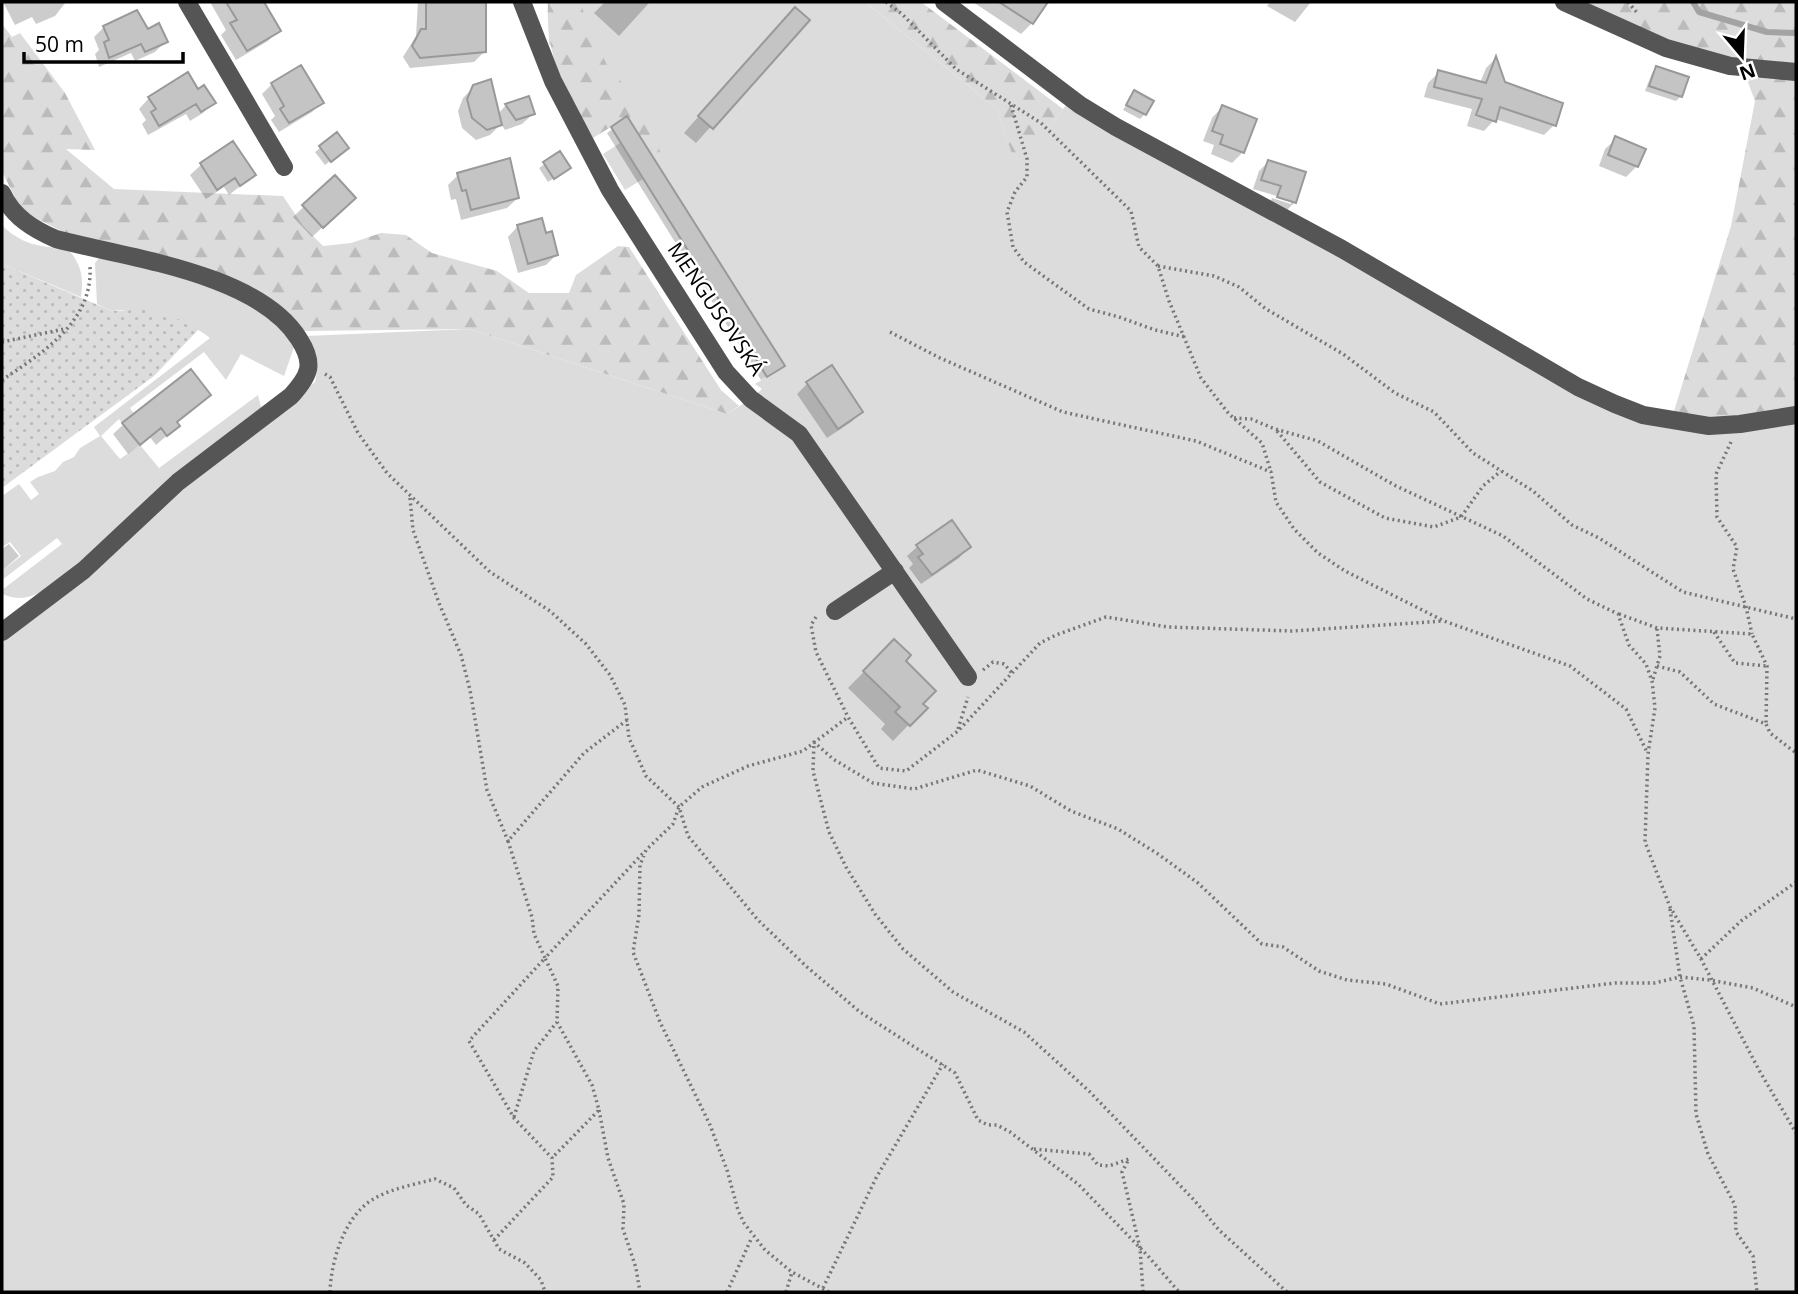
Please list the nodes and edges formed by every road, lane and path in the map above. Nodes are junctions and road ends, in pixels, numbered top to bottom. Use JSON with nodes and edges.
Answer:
{"nodes":[{"id":1,"x":187,"y":2,"type":"edge"},
{"id":2,"x":886,"y":2,"type":"edge"},
{"id":3,"x":944,"y":2,"type":"edge"},
{"id":4,"x":1564,"y":2,"type":"edge"},
{"id":5,"x":524,"y":3,"type":"edge"},
{"id":6,"x":1796,"y":72,"type":"edge"},
{"id":7,"x":1010,"y":103,"type":"junction"},
{"id":8,"x":284,"y":167,"type":"dead end"},
{"id":9,"x":2,"y":193,"type":"edge"},
{"id":10,"x":87,"y":247,"type":"junction"},
{"id":11,"x":1158,"y":265,"type":"junction"},
{"id":12,"x":66,"y":328,"type":"junction"},
{"id":13,"x":890,"y":332,"type":"dead end"},
{"id":14,"x":1185,"y":337,"type":"junction"},
{"id":15,"x":2,"y":342,"type":"edge"},
{"id":16,"x":310,"y":365,"type":"junction"},
{"id":17,"x":2,"y":380,"type":"edge"},
{"id":18,"x":1796,"y":415,"type":"edge"},
{"id":19,"x":1234,"y":418,"type":"junction"},
{"id":20,"x":1740,"y":425,"type":"junction"},
{"id":21,"x":1275,"y":429,"type":"junction"},
{"id":22,"x":1501,"y":471,"type":"junction"},
{"id":23,"x":1271,"y":472,"type":"junction"},
{"id":24,"x":410,"y":496,"type":"junction"},
{"id":25,"x":1461,"y":517,"type":"junction"},
{"id":26,"x":895,"y":570,"type":"junction"},
{"id":27,"x":840,"y":607,"type":"joint"},
{"id":28,"x":1746,"y":607,"type":"junction"},
{"id":29,"x":1618,"y":614,"type":"junction"},
{"id":30,"x":1796,"y":619,"type":"edge"},
{"id":31,"x":1444,"y":621,"type":"junction"},
{"id":32,"x":1657,"y":628,"type":"junction"},
{"id":33,"x":2,"y":632,"type":"edge"},
{"id":34,"x":1714,"y":632,"type":"junction"},
{"id":35,"x":1752,"y":634,"type":"junction"},
{"id":36,"x":1657,"y":666,"type":"junction"},
{"id":37,"x":1767,"y":666,"type":"junction"},
{"id":38,"x":1012,"y":673,"type":"junction"},
{"id":39,"x":974,"y":675,"type":"junction"},
{"id":40,"x":1653,"y":681,"type":"junction"},
{"id":41,"x":848,"y":717,"type":"junction"},
{"id":42,"x":626,"y":720,"type":"junction"},
{"id":43,"x":1766,"y":724,"type":"junction"},
{"id":44,"x":958,"y":732,"type":"junction"},
{"id":45,"x":814,"y":743,"type":"junction"},
{"id":46,"x":1648,"y":754,"type":"junction"},
{"id":47,"x":1796,"y":754,"type":"edge"},
{"id":48,"x":679,"y":807,"type":"junction"},
{"id":49,"x":508,"y":841,"type":"junction"},
{"id":50,"x":646,"y":850,"type":"junction"},
{"id":51,"x":1796,"y":882,"type":"edge"},
{"id":52,"x":1670,"y":907,"type":"junction"},
{"id":53,"x":545,"y":958,"type":"junction"},
{"id":54,"x":1701,"y":959,"type":"junction"},
{"id":55,"x":1680,"y":977,"type":"junction"},
{"id":56,"x":1710,"y":980,"type":"junction"},
{"id":57,"x":1796,"y":1007,"type":"edge"},
{"id":58,"x":557,"y":1022,"type":"junction"},
{"id":59,"x":943,"y":1065,"type":"junction"},
{"id":60,"x":598,"y":1110,"type":"junction"},
{"id":61,"x":514,"y":1118,"type":"junction"},
{"id":62,"x":1796,"y":1133,"type":"edge"},
{"id":63,"x":1033,"y":1149,"type":"junction"},
{"id":64,"x":552,"y":1158,"type":"junction"},
{"id":65,"x":753,"y":1236,"type":"junction"},
{"id":66,"x":494,"y":1240,"type":"junction"},
{"id":67,"x":1140,"y":1248,"type":"junction"},
{"id":68,"x":792,"y":1272,"type":"junction"},
{"id":69,"x":823,"y":1289,"type":"junction"},
{"id":70,"x":331,"y":1292,"type":"edge"},
{"id":71,"x":545,"y":1292,"type":"edge"},
{"id":72,"x":640,"y":1292,"type":"edge"},
{"id":73,"x":727,"y":1292,"type":"edge"},
{"id":74,"x":786,"y":1292,"type":"edge"},
{"id":75,"x":829,"y":1292,"type":"edge"},
{"id":76,"x":1143,"y":1292,"type":"edge"},
{"id":77,"x":1179,"y":1292,"type":"edge"},
{"id":78,"x":1287,"y":1292,"type":"edge"},
{"id":79,"x":1757,"y":1292,"type":"edge"}],
"edges":[{"from":1,"to":8,"type":"street"},
{"from":2,"to":7,"type":"path"},
{"from":3,"to":20,"type":"street"},
{"from":4,"to":6,"type":"street"},
{"from":5,"to":26,"type":"street","name":"MENGUSOVSKÁ"},
{"from":7,"to":11,"type":"path"},
{"from":7,"to":14,"type":"path"},
{"from":9,"to":10,"type":"street"},
{"from":10,"to":12,"type":"path"},
{"from":10,"to":16,"type":"street"},
{"from":11,"to":14,"type":"path"},
{"from":11,"to":22,"type":"path"},
{"from":12,"to":15,"type":"path"},
{"from":12,"to":17,"type":"path"},
{"from":13,"to":23,"type":"path"},
{"from":14,"to":19,"type":"path"},
{"from":16,"to":24,"type":"path"},
{"from":16,"to":33,"type":"street"},
{"from":18,"to":20,"type":"street"},
{"from":19,"to":21,"type":"path"},
{"from":19,"to":23,"type":"path"},
{"from":20,"to":28,"type":"path"},
{"from":21,"to":25,"type":"path"},
{"from":21,"to":25,"type":"path"},
{"from":22,"to":25,"type":"path"},
{"from":22,"to":28,"type":"path"},
{"from":23,"to":31,"type":"path"},
{"from":24,"to":42,"type":"path"},
{"from":24,"to":49,"type":"path"},
{"from":25,"to":29,"type":"path"},
{"from":26,"to":27,"type":"street"},
{"from":26,"to":39,"type":"street","name":"MENGUSOVSKÁ"},
{"from":27,"to":41,"type":"path"},
{"from":28,"to":30,"type":"path"},
{"from":28,"to":35,"type":"path"},
{"from":29,"to":32,"type":"path"},
{"from":29,"to":40,"type":"path"},
{"from":31,"to":38,"type":"path"},
{"from":31,"to":46,"type":"path"},
{"from":32,"to":34,"type":"path"},
{"from":32,"to":36,"type":"path"},
{"from":34,"to":35,"type":"path"},
{"from":34,"to":37,"type":"path"},
{"from":35,"to":37,"type":"path"},
{"from":36,"to":40,"type":"path"},
{"from":36,"to":43,"type":"path"},
{"from":37,"to":43,"type":"path"},
{"from":38,"to":39,"type":"path"},
{"from":38,"to":44,"type":"path"},
{"from":39,"to":44,"type":"path"},
{"from":40,"to":46,"type":"path"},
{"from":41,"to":44,"type":"path"},
{"from":41,"to":45,"type":"path"},
{"from":42,"to":48,"type":"path"},
{"from":42,"to":49,"type":"path"},
{"from":43,"to":47,"type":"path"},
{"from":45,"to":48,"type":"path"},
{"from":45,"to":55,"type":"path"},
{"from":45,"to":78,"type":"path"},
{"from":46,"to":52,"type":"path"},
{"from":48,"to":50,"type":"path"},
{"from":48,"to":59,"type":"path"},
{"from":49,"to":53,"type":"path"},
{"from":50,"to":53,"type":"path"},
{"from":50,"to":65,"type":"path"},
{"from":51,"to":54,"type":"path"},
{"from":52,"to":54,"type":"path"},
{"from":52,"to":55,"type":"path"},
{"from":53,"to":58,"type":"path"},
{"from":53,"to":61,"type":"path"},
{"from":54,"to":56,"type":"path"},
{"from":55,"to":56,"type":"path"},
{"from":55,"to":79,"type":"path"},
{"from":56,"to":57,"type":"path"},
{"from":56,"to":62,"type":"path"},
{"from":58,"to":60,"type":"path"},
{"from":58,"to":61,"type":"path"},
{"from":59,"to":63,"type":"path"},
{"from":59,"to":69,"type":"path"},
{"from":60,"to":64,"type":"path"},
{"from":60,"to":72,"type":"path"},
{"from":61,"to":64,"type":"path"},
{"from":63,"to":67,"type":"path"},
{"from":63,"to":67,"type":"path"},
{"from":64,"to":66,"type":"path"},
{"from":65,"to":68,"type":"path"},
{"from":65,"to":73,"type":"path"},
{"from":66,"to":70,"type":"path"},
{"from":66,"to":71,"type":"path"},
{"from":67,"to":76,"type":"path"},
{"from":67,"to":77,"type":"path"},
{"from":68,"to":69,"type":"path"},
{"from":68,"to":74,"type":"path"},
{"from":69,"to":75,"type":"path"}]}
